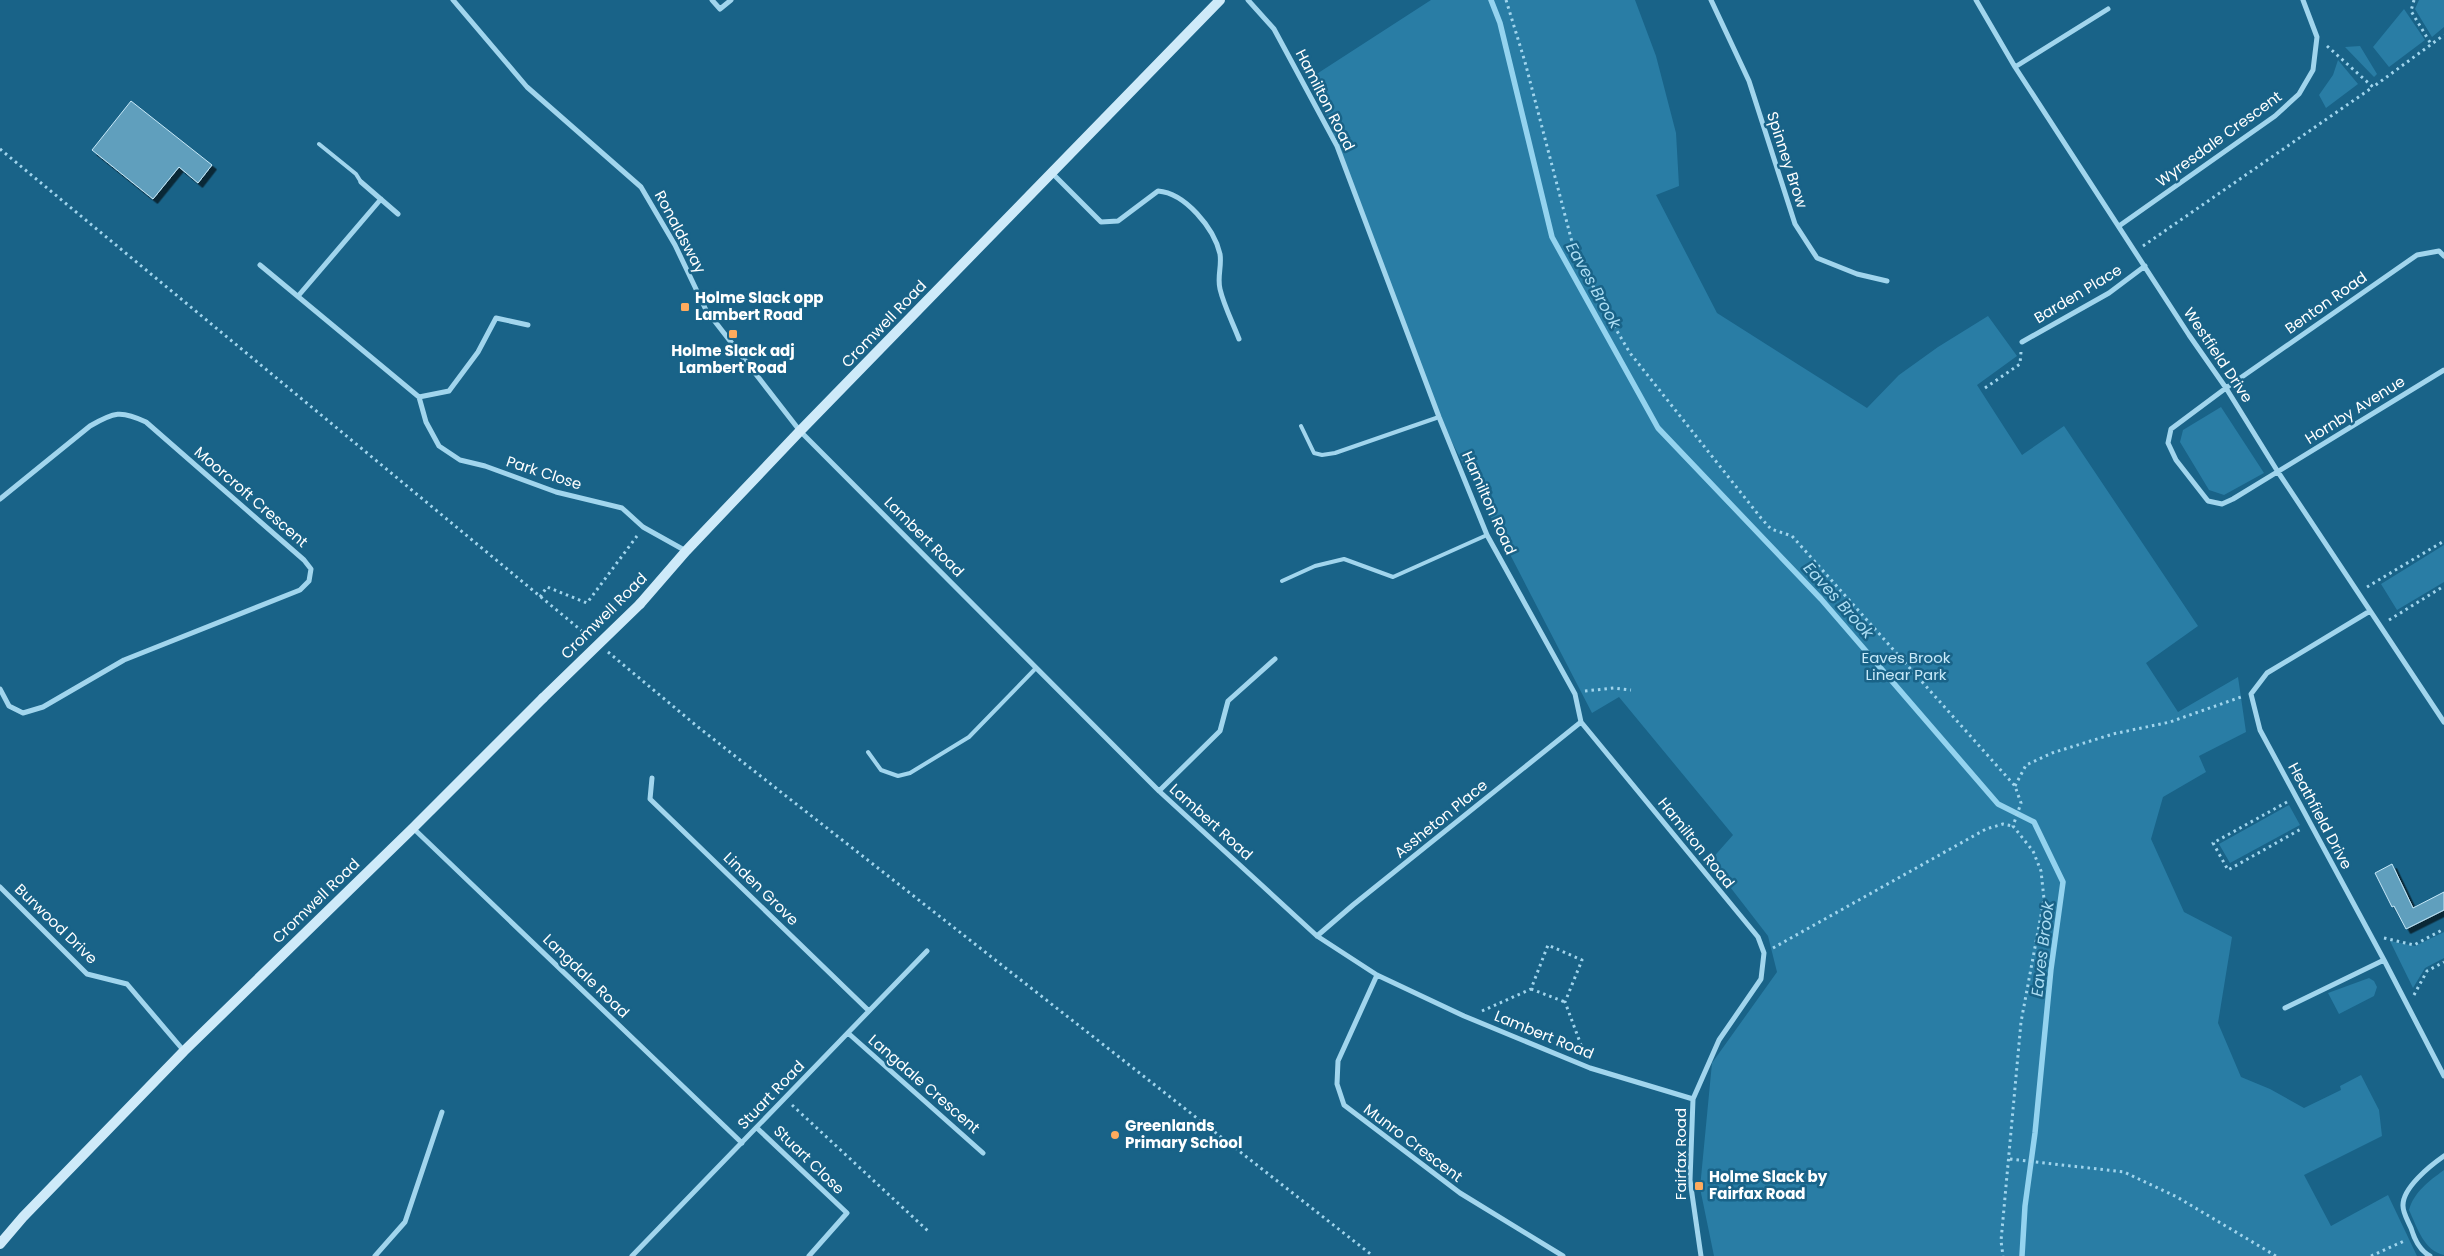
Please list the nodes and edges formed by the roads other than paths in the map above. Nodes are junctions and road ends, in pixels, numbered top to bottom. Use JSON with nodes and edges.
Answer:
{"nodes":[{"id":1,"x":453,"y":0,"type":"edge"},
{"id":2,"x":712,"y":0,"type":"edge"},
{"id":3,"x":731,"y":0,"type":"edge"},
{"id":4,"x":1220,"y":0,"type":"edge"},
{"id":5,"x":1248,"y":0,"type":"edge"},
{"id":6,"x":1711,"y":0,"type":"edge"},
{"id":7,"x":1976,"y":0,"type":"edge"},
{"id":8,"x":2303,"y":0,"type":"edge"},
{"id":9,"x":2108,"y":9,"type":"dead end"},
{"id":10,"x":2015,"y":67,"type":"junction"},
{"id":11,"x":320,"y":144,"type":"dead end"},
{"id":12,"x":1052,"y":173,"type":"junction"},
{"id":13,"x":361,"y":182,"type":"joint"},
{"id":14,"x":381,"y":199,"type":"junction"},
{"id":15,"x":398,"y":214,"type":"dead end"},
{"id":16,"x":2119,"y":226,"type":"junction"},
{"id":17,"x":2444,"y":256,"type":"edge"},
{"id":18,"x":260,"y":265,"type":"dead end"},
{"id":19,"x":2145,"y":266,"type":"junction"},
{"id":20,"x":1887,"y":281,"type":"dead end"},
{"id":21,"x":299,"y":295,"type":"junction"},
{"id":22,"x":528,"y":325,"type":"dead end"},
{"id":23,"x":1239,"y":339,"type":"dead end"},
{"id":24,"x":2022,"y":342,"type":"road end"},
{"id":25,"x":2444,"y":370,"type":"edge"},
{"id":26,"x":2226,"y":388,"type":"junction"},
{"id":27,"x":419,"y":397,"type":"junction"},
{"id":28,"x":1438,"y":417,"type":"junction"},
{"id":29,"x":1301,"y":426,"type":"dead end"},
{"id":30,"x":800,"y":431,"type":"junction"},
{"id":31,"x":2278,"y":472,"type":"junction"},
{"id":32,"x":0,"y":499,"type":"edge"},
{"id":33,"x":1487,"y":535,"type":"junction"},
{"id":34,"x":686,"y":551,"type":"junction"},
{"id":35,"x":1282,"y":581,"type":"dead end"},
{"id":36,"x":2370,"y":611,"type":"junction"},
{"id":37,"x":1275,"y":659,"type":"dead end"},
{"id":38,"x":1036,"y":668,"type":"junction"},
{"id":39,"x":0,"y":689,"type":"edge"},
{"id":40,"x":1581,"y":722,"type":"junction"},
{"id":41,"x":2444,"y":722,"type":"edge"},
{"id":42,"x":868,"y":752,"type":"dead end"},
{"id":43,"x":652,"y":778,"type":"dead end"},
{"id":44,"x":1159,"y":791,"type":"junction"},
{"id":45,"x":413,"y":828,"type":"junction"},
{"id":46,"x":0,"y":887,"type":"edge"},
{"id":47,"x":1317,"y":936,"type":"junction"},
{"id":48,"x":927,"y":951,"type":"dead end"},
{"id":49,"x":2384,"y":960,"type":"junction"},
{"id":50,"x":1378,"y":975,"type":"junction"},
{"id":51,"x":1761,"y":979,"type":"joint"},
{"id":52,"x":2285,"y":1008,"type":"dead end"},
{"id":53,"x":869,"y":1011,"type":"junction"},
{"id":54,"x":848,"y":1033,"type":"junction"},
{"id":55,"x":184,"y":1051,"type":"junction"},
{"id":56,"x":2444,"y":1076,"type":"edge"},
{"id":57,"x":1693,"y":1100,"type":"junction"},
{"id":58,"x":442,"y":1112,"type":"dead end"},
{"id":59,"x":757,"y":1128,"type":"junction"},
{"id":60,"x":742,"y":1143,"type":"junction"},
{"id":61,"x":983,"y":1153,"type":"dead end"},
{"id":62,"x":2444,"y":1156,"type":"edge"},
{"id":63,"x":0,"y":1244,"type":"edge"},
{"id":64,"x":376,"y":1256,"type":"edge"},
{"id":65,"x":632,"y":1256,"type":"edge"},
{"id":66,"x":809,"y":1256,"type":"edge"},
{"id":67,"x":1563,"y":1256,"type":"edge"},
{"id":68,"x":1701,"y":1256,"type":"edge"},
{"id":69,"x":2430,"y":1256,"type":"edge"}],
"edges":[{"from":1,"to":30,"type":"street","name":"Ronaldsway"},
{"from":2,"to":3,"type":"street"},
{"from":4,"to":12,"type":"street","name":"Cromwell Road"},
{"from":5,"to":28,"type":"street","name":"Hamilton Road"},
{"from":6,"to":20,"type":"street","name":"Spinney Brow"},
{"from":7,"to":10,"type":"street","name":"Westfield Drive"},
{"from":8,"to":16,"type":"street","name":"Wyresdale Crescent"},
{"from":9,"to":10,"type":"street"},
{"from":10,"to":16,"type":"street","name":"Westfield Drive"},
{"from":11,"to":13,"type":"lane"},
{"from":12,"to":23,"type":"street"},
{"from":12,"to":30,"type":"street","name":"Cromwell Road"},
{"from":13,"to":14,"type":"street"},
{"from":14,"to":15,"type":"street"},
{"from":14,"to":21,"type":"street"},
{"from":16,"to":19,"type":"street","name":"Westfield Drive"},
{"from":17,"to":26,"type":"street","name":"Benton Road"},
{"from":18,"to":21,"type":"street"},
{"from":19,"to":24,"type":"street","name":"Barden Place"},
{"from":19,"to":26,"type":"street","name":"Westfield Drive"},
{"from":21,"to":27,"type":"street"},
{"from":22,"to":27,"type":"street"},
{"from":25,"to":31,"type":"street","name":"Hornby Avenue"},
{"from":26,"to":31,"type":"street","name":"Westfield Drive"},
{"from":26,"to":31,"type":"street","name":"Hornby Avenue"},
{"from":27,"to":34,"type":"street","name":"Park Close"},
{"from":28,"to":29,"type":"lane"},
{"from":28,"to":33,"type":"street","name":"Hamilton Road"},
{"from":30,"to":34,"type":"street","name":"Cromwell Road"},
{"from":30,"to":38,"type":"street","name":"Lambert Road"},
{"from":31,"to":36,"type":"street","name":"Westfield Drive"},
{"from":32,"to":39,"type":"street","name":"Moorcroft Crescent"},
{"from":33,"to":35,"type":"lane"},
{"from":33,"to":40,"type":"street","name":"Hamilton Road"},
{"from":34,"to":45,"type":"street","name":"Cromwell Road","bridge":true},
{"from":36,"to":41,"type":"street","name":"Westfield Drive"},
{"from":36,"to":49,"type":"street","name":"Heathfield Drive"},
{"from":37,"to":44,"type":"street"},
{"from":38,"to":42,"type":"lane"},
{"from":38,"to":44,"type":"street","name":"Lambert Road"},
{"from":40,"to":47,"type":"street","name":"Assheton Place"},
{"from":40,"to":51,"type":"street","name":"Hamilton Road"},
{"from":43,"to":53,"type":"street","name":"Linden Grove"},
{"from":44,"to":47,"type":"street","name":"Lambert Road"},
{"from":45,"to":55,"type":"street","name":"Cromwell Road"},
{"from":45,"to":60,"type":"street","name":"Langdale Road"},
{"from":46,"to":55,"type":"street","name":"Burwood Drive"},
{"from":47,"to":50,"type":"street","name":"Lambert Road"},
{"from":48,"to":53,"type":"street","name":"Stuart Road"},
{"from":49,"to":52,"type":"street"},
{"from":49,"to":56,"type":"street","name":"Heathfield Drive"},
{"from":50,"to":57,"type":"street","name":"Lambert Road"},
{"from":50,"to":67,"type":"street","name":"Munro Crescent"},
{"from":51,"to":57,"type":"street","name":"Fairfax Road"},
{"from":53,"to":54,"type":"street","name":"Stuart Road"},
{"from":54,"to":59,"type":"street","name":"Stuart Road"},
{"from":54,"to":61,"type":"street","name":"Langdale Crescent"},
{"from":55,"to":63,"type":"street","name":"Cromwell Road"},
{"from":57,"to":68,"type":"street","name":"Fairfax Road"},
{"from":58,"to":64,"type":"street"},
{"from":59,"to":60,"type":"street","name":"Stuart Road"},
{"from":59,"to":66,"type":"street","name":"Stuart Close"},
{"from":60,"to":65,"type":"street","name":"Stuart Road"},
{"from":62,"to":69,"type":"street"}]}
